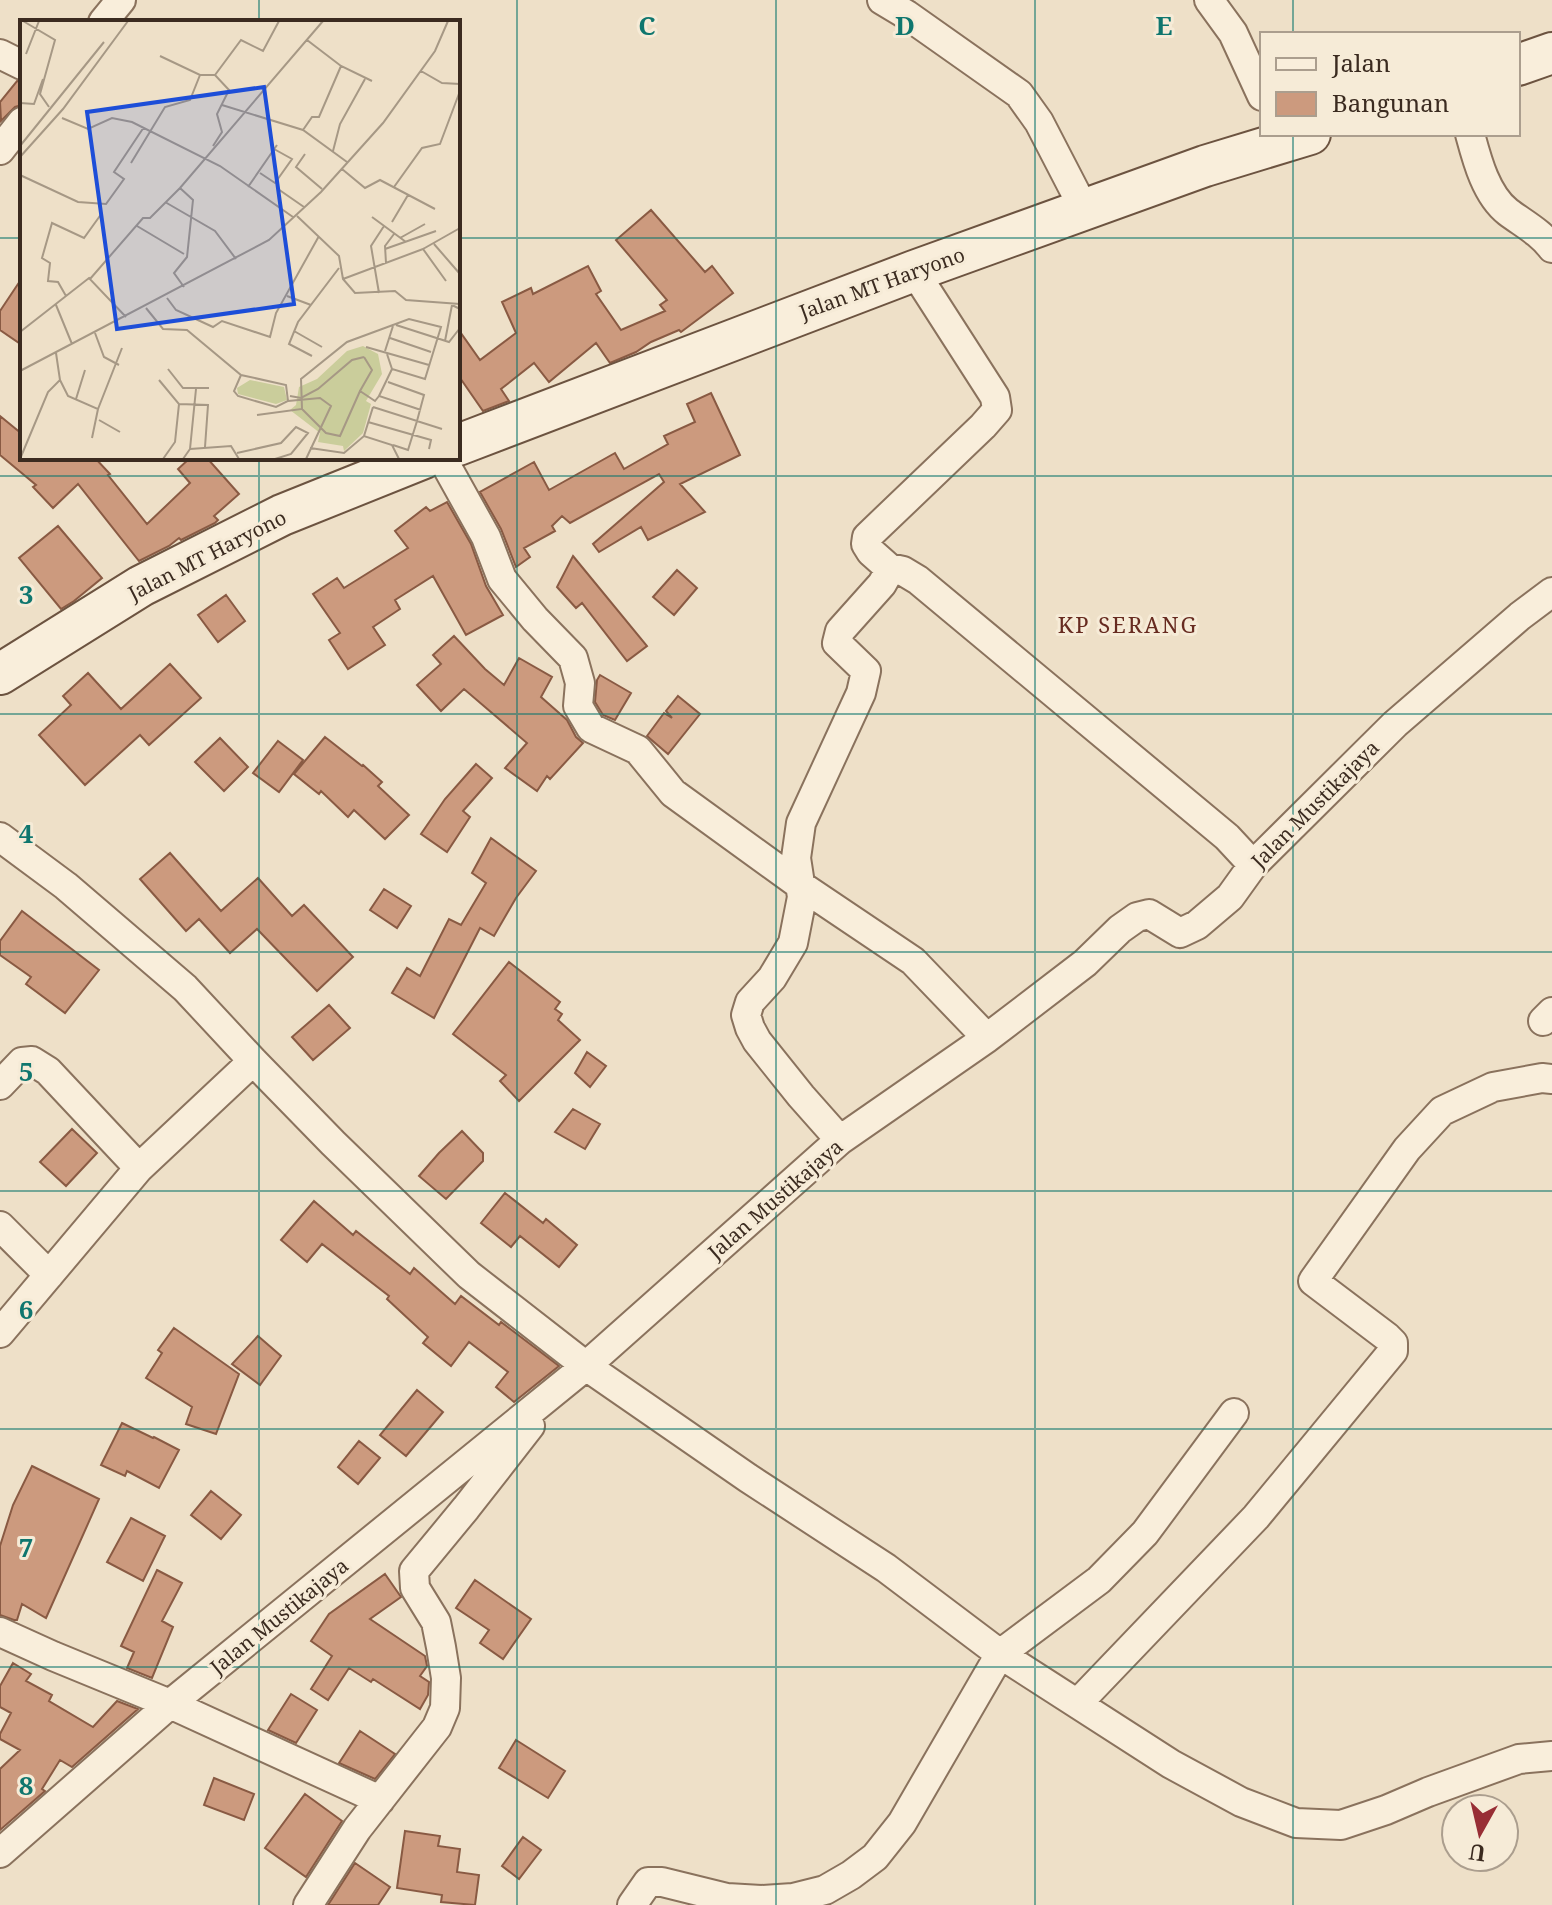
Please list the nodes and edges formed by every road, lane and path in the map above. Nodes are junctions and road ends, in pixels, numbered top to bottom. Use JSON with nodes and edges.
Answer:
{"nodes":[{"id":1,"x":121,"y":0,"type":"edge"},
{"id":2,"x":882,"y":0,"type":"edge"},
{"id":3,"x":1209,"y":0,"type":"edge"},
{"id":4,"x":105,"y":20,"type":"edge"},
{"id":5,"x":1552,"y":53,"type":"edge"},
{"id":6,"x":0,"y":54,"type":"edge"},
{"id":7,"x":20,"y":64,"type":"edge"},
{"id":8,"x":1520,"y":64,"type":"edge"},
{"id":9,"x":1260,"y":92,"type":"edge"},
{"id":10,"x":20,"y":125,"type":"edge"},
{"id":11,"x":1471,"y":136,"type":"edge"},
{"id":12,"x":1285,"y":138,"type":"edge"},
{"id":13,"x":0,"y":150,"type":"edge"},
{"id":14,"x":1084,"y":209,"type":"junction"},
{"id":15,"x":1552,"y":248,"type":"edge"},
{"id":16,"x":914,"y":271,"type":"junction"},
{"id":17,"x":460,"y":444,"type":"edge"},
{"id":18,"x":443,"y":460,"type":"edge"},
{"id":19,"x":400,"y":462,"type":"edge"},
{"id":20,"x":889,"y":568,"type":"junction"},
{"id":21,"x":1552,"y":592,"type":"edge"},
{"id":22,"x":0,"y":674,"type":"edge"},
{"id":23,"x":0,"y":837,"type":"edge"},
{"id":24,"x":1253,"y":865,"type":"junction"},
{"id":25,"x":800,"y":885,"type":"junction"},
{"id":26,"x":987,"y":1038,"type":"junction"},
{"id":27,"x":253,"y":1061,"type":"junction"},
{"id":28,"x":1552,"y":1079,"type":"edge"},
{"id":29,"x":0,"y":1085,"type":"edge"},
{"id":30,"x":840,"y":1140,"type":"junction"},
{"id":31,"x":139,"y":1168,"type":"junction"},
{"id":32,"x":0,"y":1226,"type":"edge"},
{"id":33,"x":49,"y":1275,"type":"junction"},
{"id":34,"x":0,"y":1333,"type":"edge"},
{"id":35,"x":586,"y":1366,"type":"junction"},
{"id":36,"x":551,"y":1396,"type":"junction"},
{"id":37,"x":1234,"y":1413,"type":"dead end"},
{"id":38,"x":0,"y":1632,"type":"edge"},
{"id":39,"x":1000,"y":1654,"type":"junction"},
{"id":40,"x":1078,"y":1703,"type":"junction"},
{"id":41,"x":170,"y":1704,"type":"junction"},
{"id":42,"x":1552,"y":1756,"type":"edge"},
{"id":43,"x":380,"y":1800,"type":"junction"},
{"id":44,"x":0,"y":1853,"type":"edge"},
{"id":45,"x":308,"y":1905,"type":"edge"},
{"id":46,"x":632,"y":1905,"type":"edge"}],
"edges":[{"from":1,"to":4,"type":"street"},
{"from":2,"to":14,"type":"street"},
{"from":3,"to":9,"type":"street"},
{"from":5,"to":8,"type":"main road"},
{"from":6,"to":7,"type":"street"},
{"from":10,"to":13,"type":"street"},
{"from":11,"to":15,"type":"street"},
{"from":12,"to":14,"type":"main road","name":"Jalan MT Haryono"},
{"from":14,"to":16,"type":"main road","name":"Jalan MT Haryono"},
{"from":16,"to":17,"type":"main road","name":"Jalan MT Haryono"},
{"from":16,"to":20,"type":"street"},
{"from":18,"to":25,"type":"street"},
{"from":19,"to":22,"type":"main road","name":"Jalan MT Haryono"},
{"from":20,"to":24,"type":"street"},
{"from":20,"to":25,"type":"street"},
{"from":21,"to":24,"type":"street","name":"Jalan Mustikajaya"},
{"from":23,"to":27,"type":"street"},
{"from":24,"to":26,"type":"street","name":"Jalan Mustikajaya"},
{"from":25,"to":26,"type":"street"},
{"from":25,"to":30,"type":"street"},
{"from":26,"to":30,"type":"street","name":"Jalan Mustikajaya"},
{"from":27,"to":31,"type":"street"},
{"from":27,"to":35,"type":"street"},
{"from":28,"to":40,"type":"street"},
{"from":29,"to":31,"type":"street"},
{"from":30,"to":35,"type":"street","name":"Jalan Mustikajaya"},
{"from":31,"to":33,"type":"street"},
{"from":32,"to":33,"type":"street"},
{"from":33,"to":34,"type":"street"},
{"from":35,"to":36,"type":"street","name":"Jalan Mustikajaya"},
{"from":35,"to":39,"type":"street"},
{"from":36,"to":41,"type":"street","name":"Jalan Mustikajaya"},
{"from":36,"to":43,"type":"street"},
{"from":37,"to":39,"type":"street"},
{"from":38,"to":41,"type":"street"},
{"from":39,"to":40,"type":"street"},
{"from":39,"to":46,"type":"street"},
{"from":40,"to":42,"type":"street"},
{"from":41,"to":43,"type":"street"},
{"from":41,"to":44,"type":"street","name":"Jalan Mustikajaya"},
{"from":43,"to":45,"type":"street"}]}
